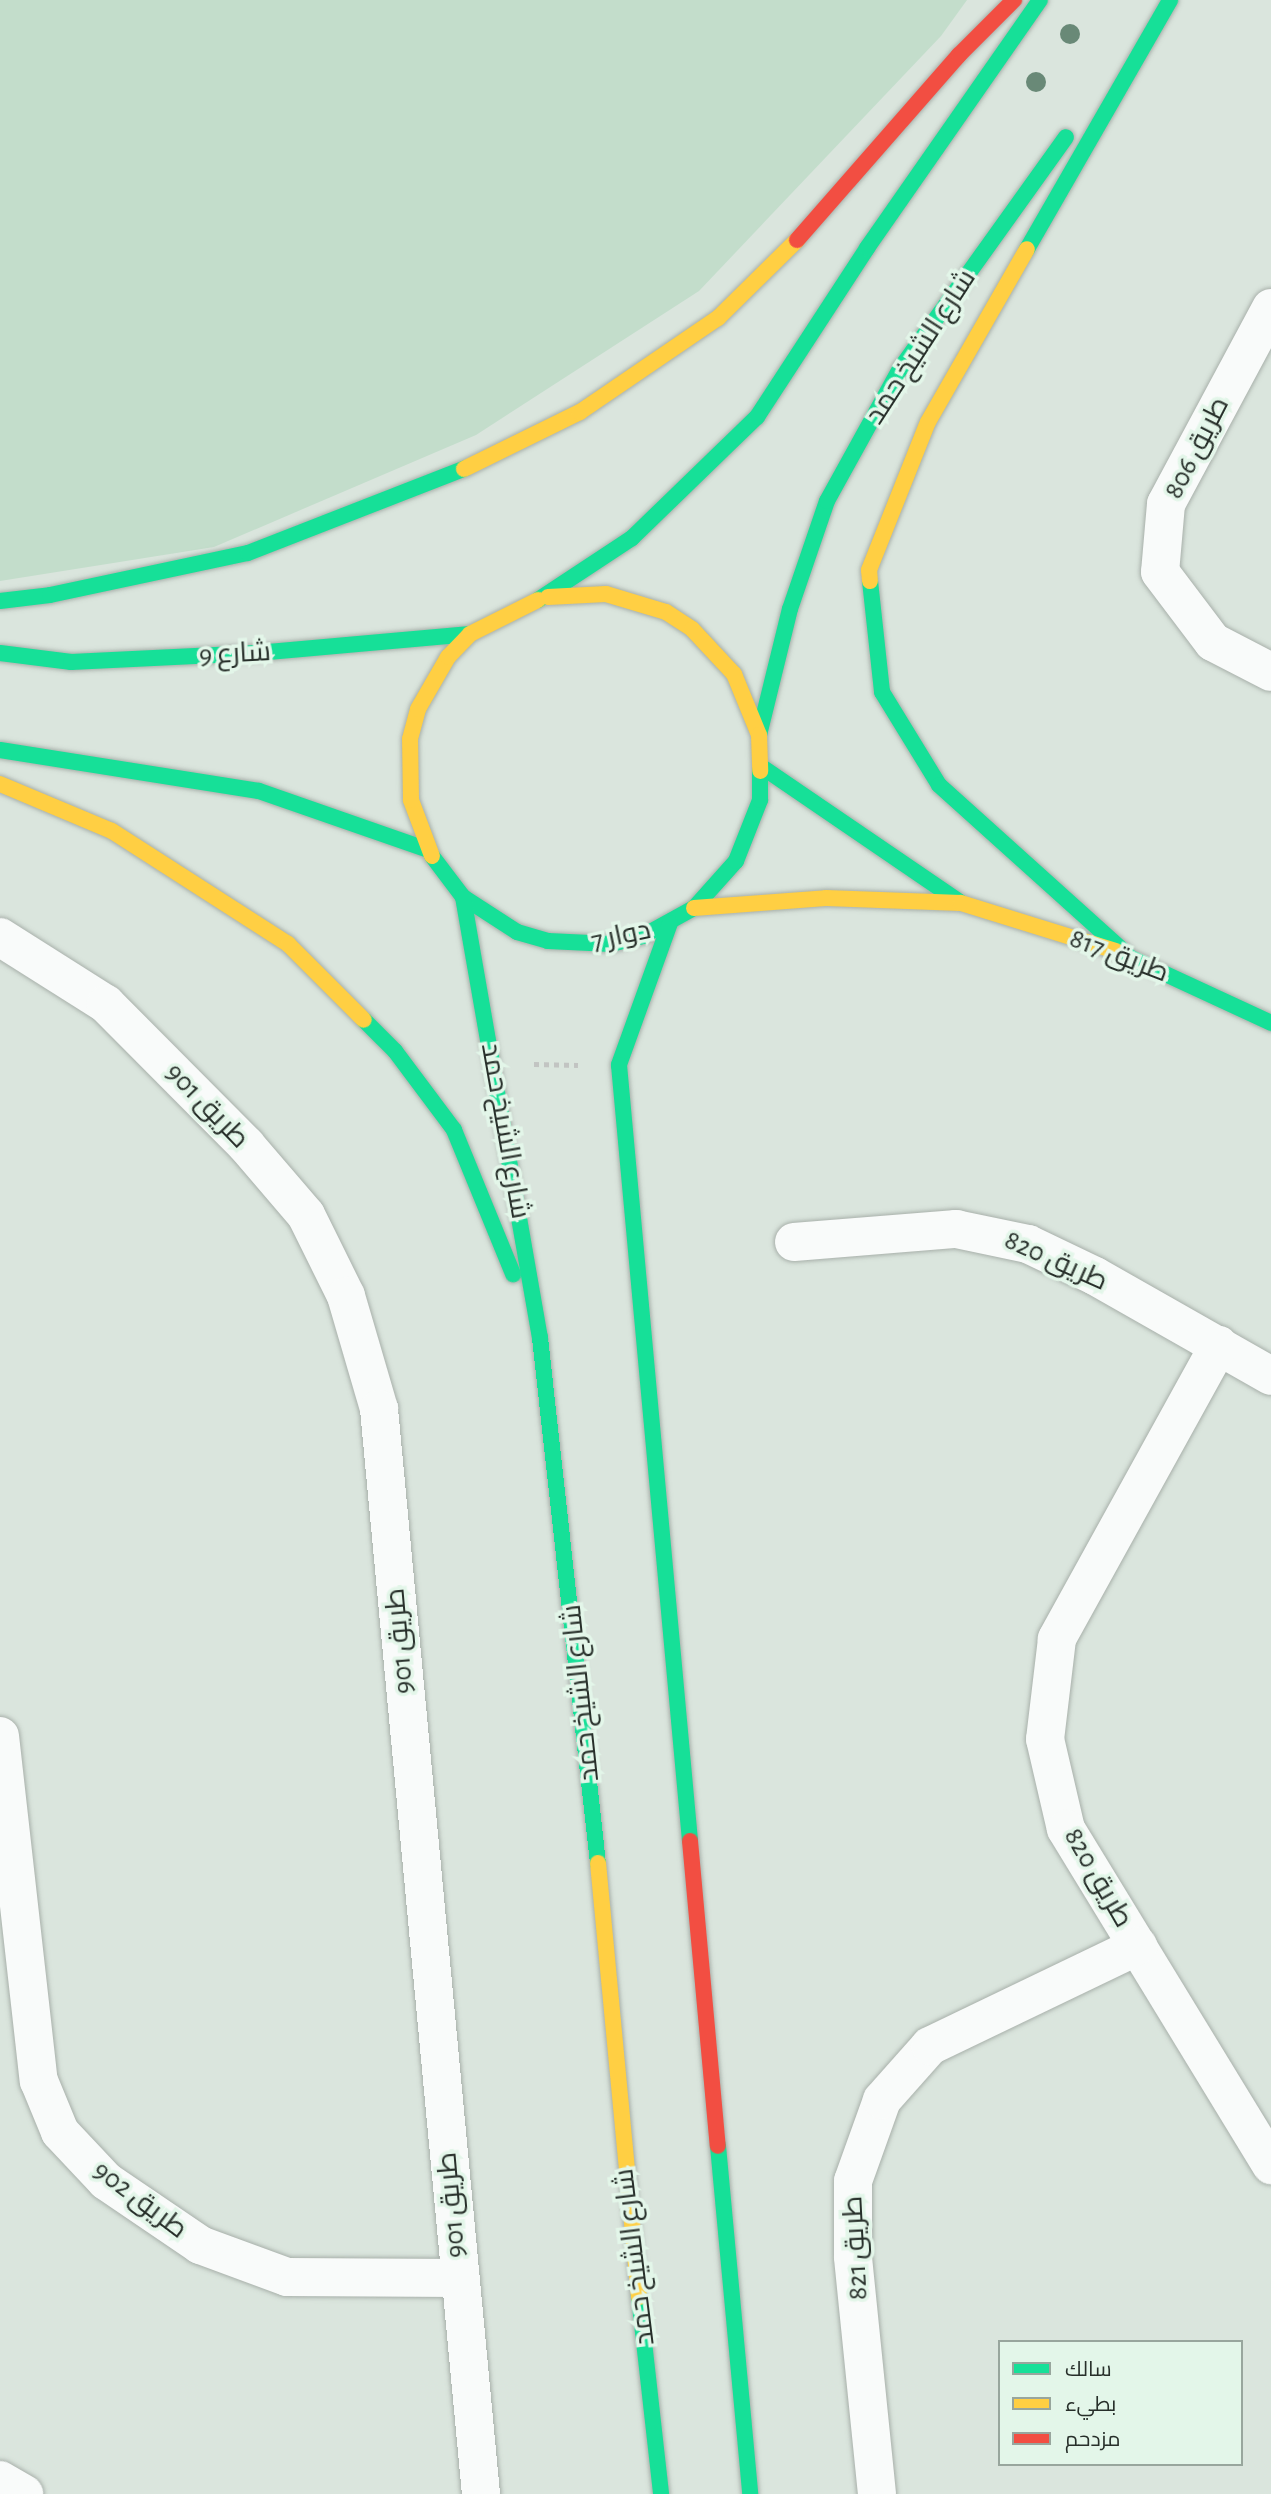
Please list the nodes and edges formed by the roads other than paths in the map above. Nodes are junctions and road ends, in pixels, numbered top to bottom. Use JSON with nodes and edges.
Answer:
{"nodes":[{"id":1,"x":1014,"y":0,"type":"edge"},
{"id":2,"x":1040,"y":0,"type":"edge"},
{"id":3,"x":1164,"y":0,"type":"edge"},
{"id":4,"x":1170,"y":0,"type":"edge"},
{"id":5,"x":1092,"y":100,"type":"dead end"},
{"id":6,"x":1076,"y":123,"type":"dead end"},
{"id":7,"x":1271,"y":308,"type":"edge"},
{"id":8,"x":548,"y":597,"type":"junction"},
{"id":9,"x":0,"y":601,"type":"edge"},
{"id":10,"x":470,"y":634,"type":"junction"},
{"id":11,"x":0,"y":653,"type":"edge"},
{"id":12,"x":1271,"y":672,"type":"edge"},
{"id":13,"x":759,"y":735,"type":"junction"},
{"id":14,"x":0,"y":750,"type":"edge"},
{"id":15,"x":762,"y":767,"type":"junction"},
{"id":16,"x":0,"y":784,"type":"edge"},
{"id":17,"x":428,"y":850,"type":"junction"},
{"id":18,"x":463,"y":897,"type":"junction"},
{"id":19,"x":961,"y":903,"type":"junction"},
{"id":20,"x":695,"y":908,"type":"junction"},
{"id":21,"x":670,"y":923,"type":"junction"},
{"id":22,"x":0,"y":937,"type":"edge"},
{"id":23,"x":1126,"y":954,"type":"junction"},
{"id":24,"x":1271,"y":1023,"type":"edge"},
{"id":25,"x":794,"y":1242,"type":"dead end"},
{"id":26,"x":540,"y":1338,"type":"junction"},
{"id":27,"x":1219,"y":1346,"type":"junction"},
{"id":28,"x":1271,"y":1376,"type":"edge"},
{"id":29,"x":0,"y":1736,"type":"edge"},
{"id":30,"x":1138,"y":1946,"type":"junction"},
{"id":31,"x":1271,"y":2165,"type":"edge"},
{"id":32,"x":459,"y":2278,"type":"junction"},
{"id":33,"x":0,"y":2480,"type":"edge"},
{"id":34,"x":24,"y":2494,"type":"edge"},
{"id":35,"x":481,"y":2494,"type":"edge"},
{"id":36,"x":662,"y":2494,"type":"edge"},
{"id":37,"x":750,"y":2494,"type":"edge"},
{"id":38,"x":877,"y":2494,"type":"edge"}],
"edges":[{"from":1,"to":9,"type":"main road"},
{"from":2,"to":8,"type":"main road"},
{"from":3,"to":5,"type":"main road"},
{"from":4,"to":23,"type":"main road"},
{"from":6,"to":13,"type":"main road","name":"شارع الشيخ حمد"},
{"from":7,"to":12,"type":"street","name":"طريق 806"},
{"from":8,"to":10,"type":"main road","name":"دوار 7"},
{"from":8,"to":13,"type":"main road","name":"دوار 7"},
{"from":10,"to":11,"type":"main road","name":"شارع 9"},
{"from":10,"to":17,"type":"main road","name":"دوار 7"},
{"from":13,"to":15,"type":"main road","name":"دوار 7"},
{"from":14,"to":17,"type":"main road"},
{"from":15,"to":19,"type":"main road","name":"طريق 817"},
{"from":15,"to":20,"type":"main road","name":"دوار 7"},
{"from":16,"to":26,"type":"main road"},
{"from":17,"to":18,"type":"main road","name":"دوار 7"},
{"from":18,"to":21,"type":"main road","name":"دوار 7"},
{"from":18,"to":26,"type":"main road","name":"شارع الشيخ حمد"},
{"from":19,"to":20,"type":"main road","name":"طريق 817"},
{"from":19,"to":23,"type":"main road","name":"طريق 817"},
{"from":20,"to":21,"type":"main road","name":"دوار 7"},
{"from":21,"to":37,"type":"main road"},
{"from":22,"to":32,"type":"street","name":"طريق 901"},
{"from":23,"to":24,"type":"main road","name":"طريق 817"},
{"from":25,"to":27,"type":"street","name":"طريق 820"},
{"from":26,"to":36,"type":"main road","name":"شارع الشيخ حمد"},
{"from":27,"to":28,"type":"street","name":"طريق 820"},
{"from":27,"to":30,"type":"street","name":"طريق 820"},
{"from":29,"to":32,"type":"street","name":"طريق 902"},
{"from":30,"to":31,"type":"street","name":"طريق 820"},
{"from":30,"to":38,"type":"street","name":"طريق 821"},
{"from":32,"to":35,"type":"street","name":"طريق 901"},
{"from":33,"to":34,"type":"street"}]}
